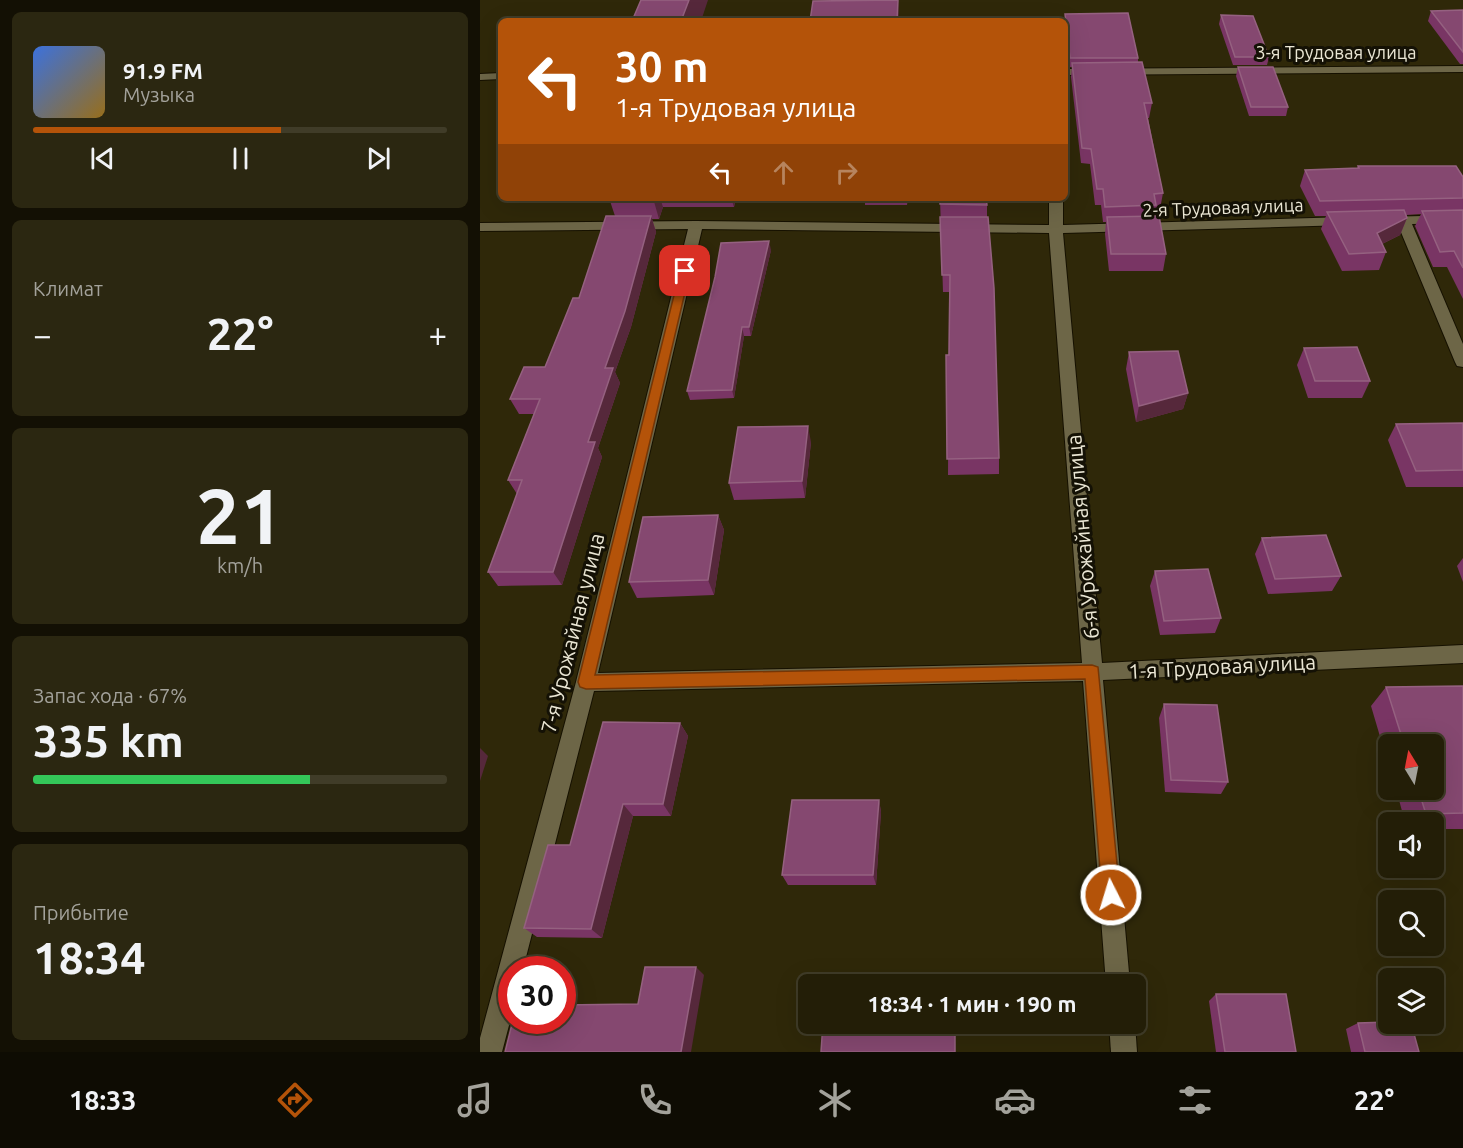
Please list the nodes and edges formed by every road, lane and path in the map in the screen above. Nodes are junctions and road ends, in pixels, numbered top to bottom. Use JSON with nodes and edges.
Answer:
{"nodes":[{"id":1,"x":1463,"y":69,"type":"edge"},
{"id":2,"x":1068,"y":72,"type":"edge"},
{"id":3,"x":498,"y":76,"type":"edge"},
{"id":4,"x":480,"y":77,"type":"edge"},
{"id":5,"x":1056,"y":201,"type":"edge"},
{"id":6,"x":1463,"y":219,"type":"edge"},
{"id":7,"x":1402,"y":220,"type":"junction"},
{"id":8,"x":696,"y":225,"type":"junction"},
{"id":9,"x":480,"y":227,"type":"edge"},
{"id":10,"x":1056,"y":229,"type":"junction"},
{"id":11,"x":1463,"y":362,"type":"edge"},
{"id":12,"x":1463,"y":654,"type":"edge"},
{"id":13,"x":1092,"y":672,"type":"junction"},
{"id":14,"x":586,"y":682,"type":"junction"},
{"id":15,"x":1117,"y":974,"type":"edge"},
{"id":16,"x":1123,"y":1034,"type":"edge"},
{"id":17,"x":489,"y":1052,"type":"edge"},
{"id":18,"x":1124,"y":1052,"type":"edge"}],
"edges":[{"from":1,"to":2,"type":"street","name":"3-я Трудовая улица"},
{"from":3,"to":4,"type":"street"},
{"from":5,"to":10,"type":"street","name":"6-я Урожайная улица"},
{"from":6,"to":7,"type":"street","name":"2-я Трудовая улица"},
{"from":7,"to":10,"type":"street","name":"2-я Трудовая улица"},
{"from":7,"to":11,"type":"street"},
{"from":8,"to":9,"type":"street","name":"2-я Трудовая улица"},
{"from":8,"to":10,"type":"street","name":"2-я Трудовая улица"},
{"from":8,"to":14,"type":"street","name":"7-я Урожайная улица"},
{"from":10,"to":13,"type":"street","name":"6-я Урожайная улица"},
{"from":12,"to":13,"type":"street","name":"1-я Трудовая улица"},
{"from":13,"to":14,"type":"street","name":"1-я Трудовая улица"},
{"from":13,"to":15,"type":"street","name":"6-я Урожайная улица"},
{"from":14,"to":17,"type":"street","name":"7-я Урожайная улица"},
{"from":16,"to":18,"type":"street"}]}
